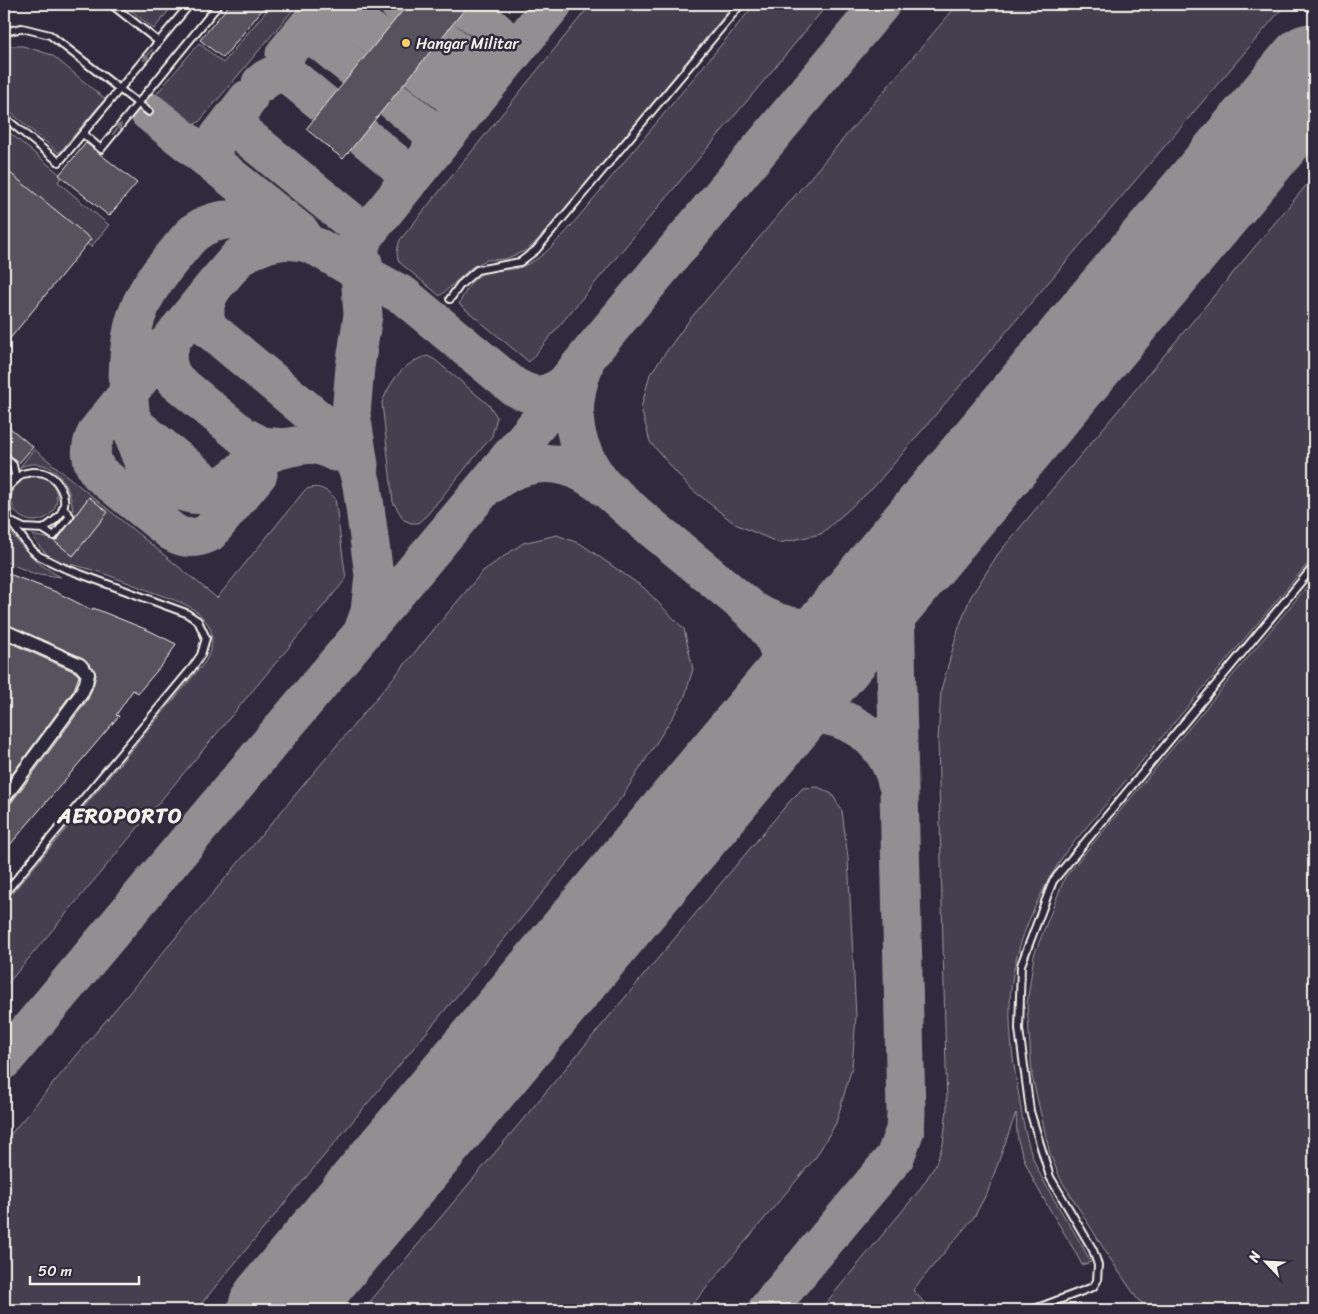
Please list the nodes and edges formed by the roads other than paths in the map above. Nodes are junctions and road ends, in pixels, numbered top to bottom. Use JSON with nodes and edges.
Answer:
{"nodes":[{"id":1,"x":111,"y":4,"type":"edge"},
{"id":2,"x":190,"y":4,"type":"edge"},
{"id":3,"x":219,"y":4,"type":"edge"},
{"id":4,"x":742,"y":4,"type":"edge"},
{"id":5,"x":4,"y":32,"type":"edge"},
{"id":6,"x":159,"y":42,"type":"junction"},
{"id":7,"x":121,"y":89,"type":"junction"},
{"id":8,"x":138,"y":103,"type":"junction"},
{"id":9,"x":149,"y":112,"type":"dead end"},
{"id":10,"x":4,"y":117,"type":"edge"},
{"id":11,"x":83,"y":134,"type":"junction"},
{"id":12,"x":450,"y":299,"type":"dead end"},
{"id":13,"x":4,"y":456,"type":"edge"},
{"id":14,"x":4,"y":478,"type":"edge"},
{"id":15,"x":16,"y":479,"type":"junction"},
{"id":16,"x":63,"y":508,"type":"junction"},
{"id":17,"x":4,"y":513,"type":"edge"},
{"id":18,"x":9,"y":521,"type":"junction"},
{"id":19,"x":43,"y":529,"type":"junction"},
{"id":20,"x":1314,"y":566,"type":"edge"},
{"id":21,"x":4,"y":631,"type":"edge"},
{"id":22,"x":4,"y":798,"type":"edge"},
{"id":23,"x":4,"y":894,"type":"edge"},
{"id":24,"x":1032,"y":1310,"type":"edge"}],
"edges":[{"from":1,"to":6,"type":"lane"},
{"from":2,"to":6,"type":"lane"},
{"from":3,"to":8,"type":"lane"},
{"from":4,"to":12,"type":"lane"},
{"from":5,"to":7,"type":"lane"},
{"from":6,"to":7,"type":"lane","one_way":true},
{"from":7,"to":8,"type":"lane"},
{"from":7,"to":11,"type":"lane"},
{"from":8,"to":9,"type":"lane"},
{"from":11,"to":8,"type":"lane","one_way":true},
{"from":10,"to":11,"type":"lane"},
{"from":13,"to":15,"type":"lane"},
{"from":14,"to":15,"type":"lane"},
{"from":15,"to":16,"type":"lane"},
{"from":15,"to":18,"type":"lane"},
{"from":16,"to":19,"type":"lane"},
{"from":16,"to":19,"type":"lane"},
{"from":17,"to":18,"type":"lane"},
{"from":18,"to":19,"type":"lane"},
{"from":18,"to":23,"type":"lane"},
{"from":20,"to":24,"type":"lane"},
{"from":21,"to":22,"type":"street"}]}
